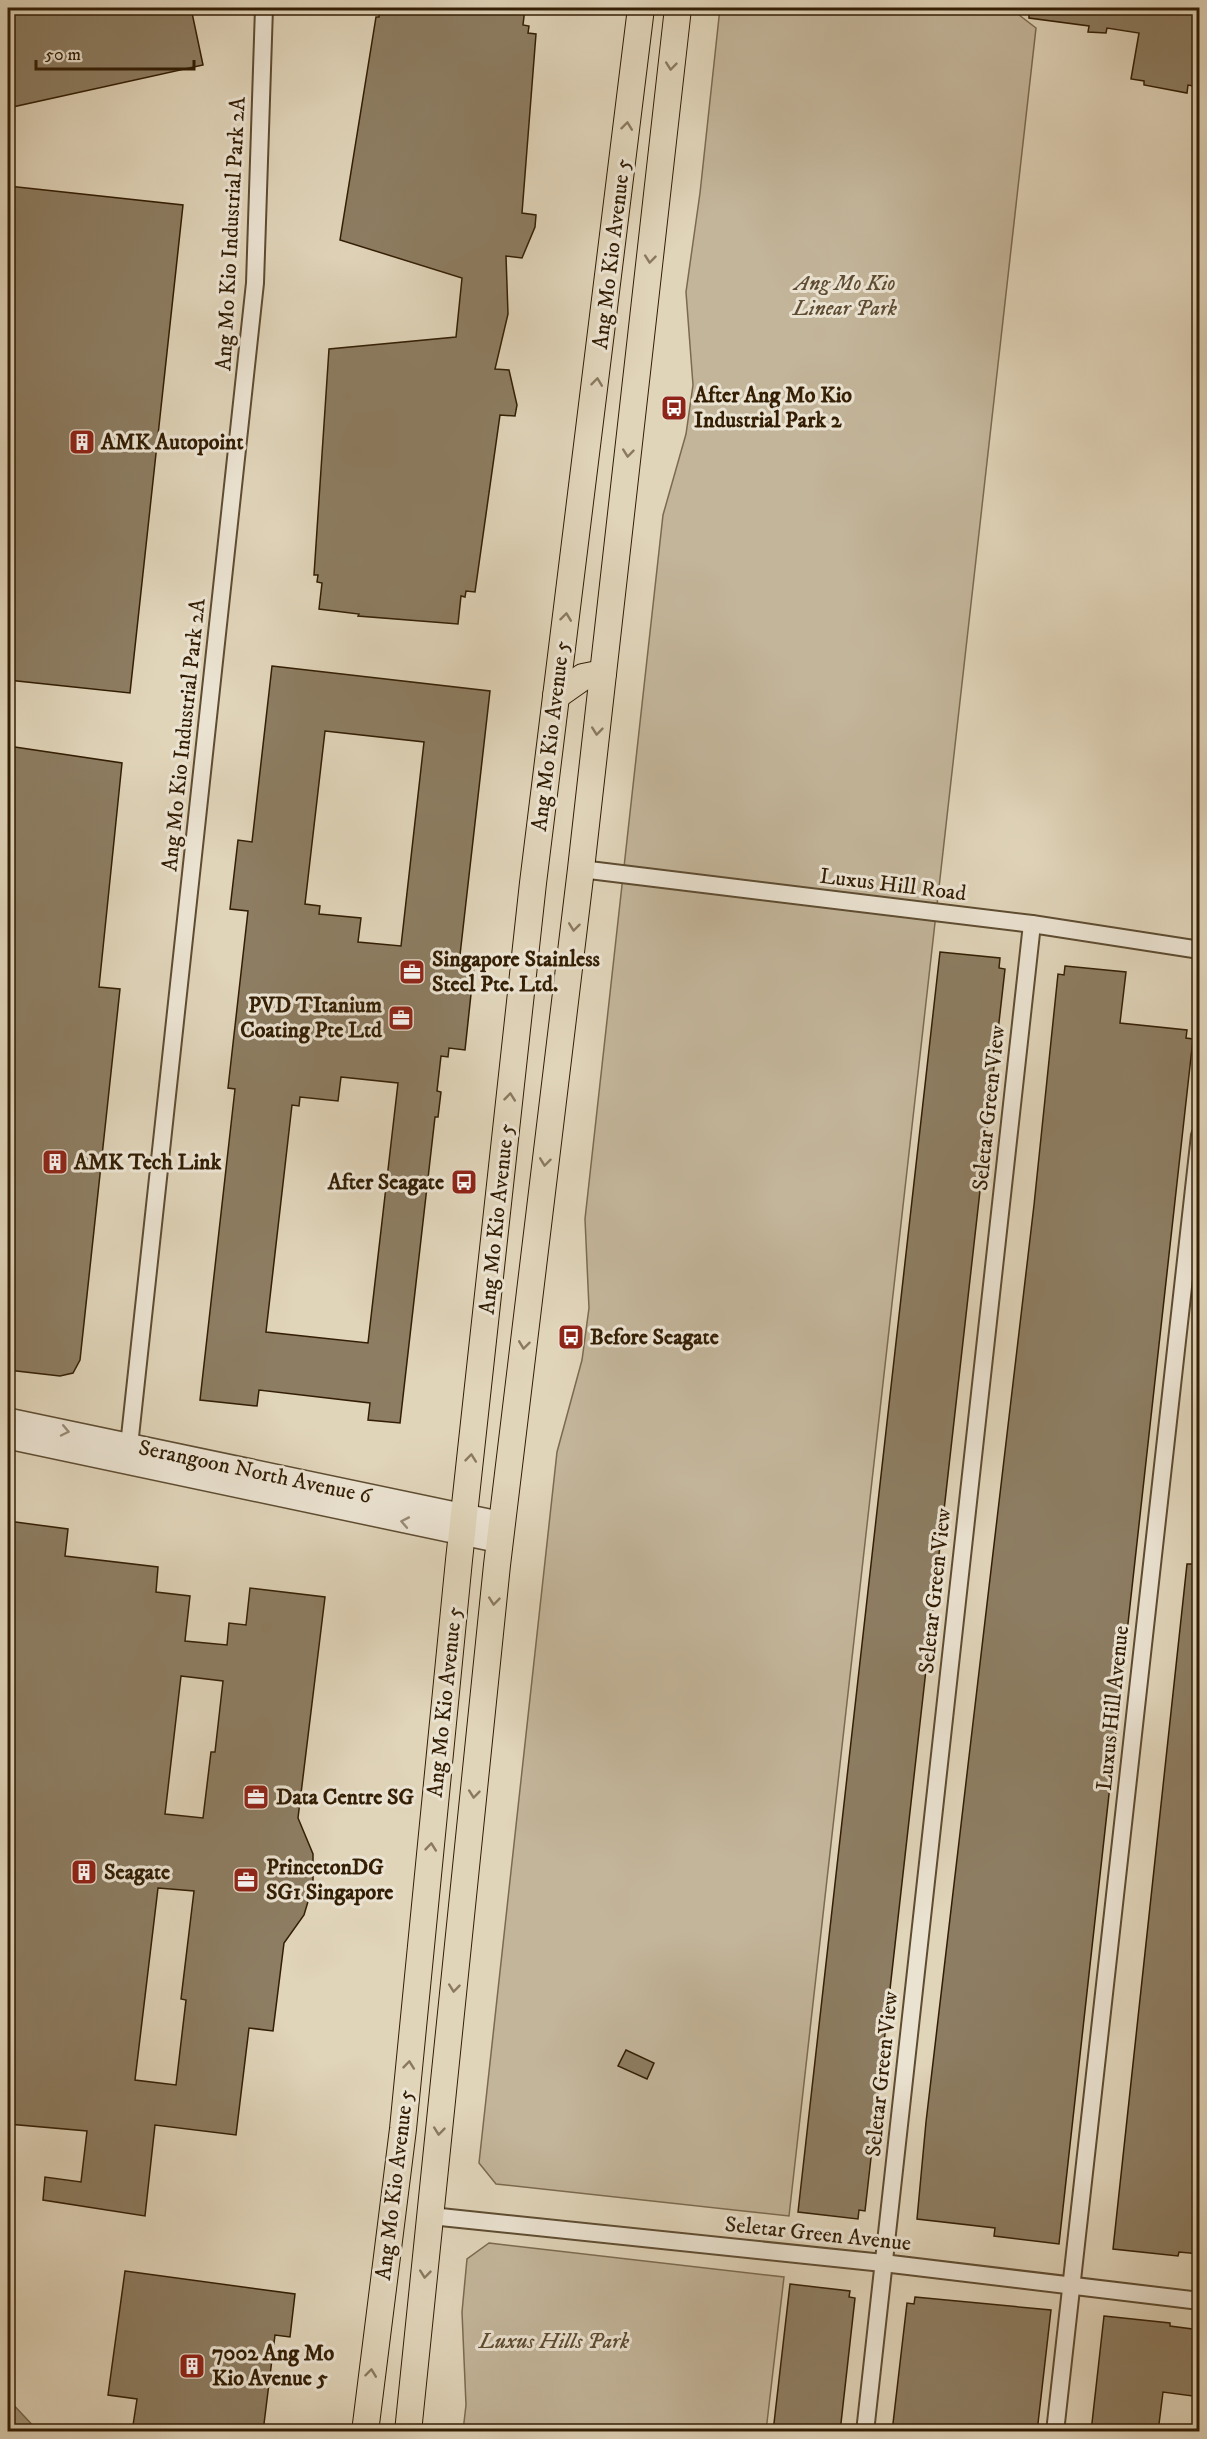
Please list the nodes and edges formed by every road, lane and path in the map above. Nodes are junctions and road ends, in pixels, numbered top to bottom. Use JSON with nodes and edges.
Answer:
{"nodes":[{"id":1,"x":264,"y":8,"type":"edge"},
{"id":2,"x":641,"y":8,"type":"edge"},
{"id":3,"x":678,"y":8,"type":"edge"},
{"id":4,"x":603,"y":673,"type":"junction"},
{"id":5,"x":556,"y":696,"type":"junction"},
{"id":6,"x":581,"y":869,"type":"junction"},
{"id":7,"x":1032,"y":924,"type":"junction"},
{"id":8,"x":1200,"y":950,"type":"edge"},
{"id":9,"x":1200,"y":1136,"type":"edge"},
{"id":10,"x":8,"y":1419,"type":"edge"},
{"id":11,"x":8,"y":1438,"type":"edge"},
{"id":12,"x":128,"y":1455,"type":"junction"},
{"id":13,"x":464,"y":1525,"type":"junction"},
{"id":14,"x":501,"y":1532,"type":"junction"},
{"id":15,"x":431,"y":2216,"type":"junction"},
{"id":16,"x":884,"y":2263,"type":"junction"},
{"id":17,"x":1071,"y":2286,"type":"junction"},
{"id":18,"x":1200,"y":2301,"type":"edge"},
{"id":19,"x":365,"y":2432,"type":"edge"},
{"id":20,"x":408,"y":2432,"type":"edge"},
{"id":21,"x":865,"y":2432,"type":"edge"},
{"id":22,"x":1055,"y":2432,"type":"edge"}],
"edges":[{"from":1,"to":12,"type":"street","name":"Ang Mo Kio Industrial Park 2A"},
{"from":5,"to":2,"type":"main road","name":"Ang Mo Kio Avenue 5","one_way":true},
{"from":3,"to":4,"type":"main road","name":"Ang Mo Kio Avenue 5","one_way":true},
{"from":4,"to":5,"type":"main road"},
{"from":4,"to":6,"type":"main road","name":"Ang Mo Kio Avenue 5","one_way":true},
{"from":13,"to":5,"type":"main road","name":"Ang Mo Kio Avenue 5","one_way":true},
{"from":6,"to":7,"type":"street","name":"Luxus Hill Road"},
{"from":6,"to":14,"type":"main road","name":"Ang Mo Kio Avenue 5","one_way":true},
{"from":7,"to":8,"type":"street","name":"Luxus Hill Road"},
{"from":7,"to":16,"type":"street","name":"Seletar Green View"},
{"from":9,"to":17,"type":"street","name":"Luxus Hill Avenue"},
{"from":10,"to":12,"type":"street","name":"Serangoon North Avenue 6","one_way":true},
{"from":11,"to":12,"type":"street","name":"Serangoon North Avenue 6"},
{"from":12,"to":13,"type":"street","name":"Serangoon North Avenue 6"},
{"from":13,"to":14,"type":"street","name":"Serangoon North Avenue 6"},
{"from":19,"to":13,"type":"main road","name":"Ang Mo Kio Avenue 5","one_way":true},
{"from":14,"to":15,"type":"main road","name":"Ang Mo Kio Avenue 5","one_way":true},
{"from":15,"to":16,"type":"street","name":"Seletar Green Avenue"},
{"from":15,"to":20,"type":"main road","name":"Ang Mo Kio Avenue 5","one_way":true},
{"from":16,"to":17,"type":"street","name":"Seletar Green Avenue"},
{"from":16,"to":21,"type":"street","name":"Seletar Green View"},
{"from":17,"to":18,"type":"street","name":"Seletar Green Avenue"},
{"from":17,"to":22,"type":"street","name":"Luxus Hill Avenue"}]}
